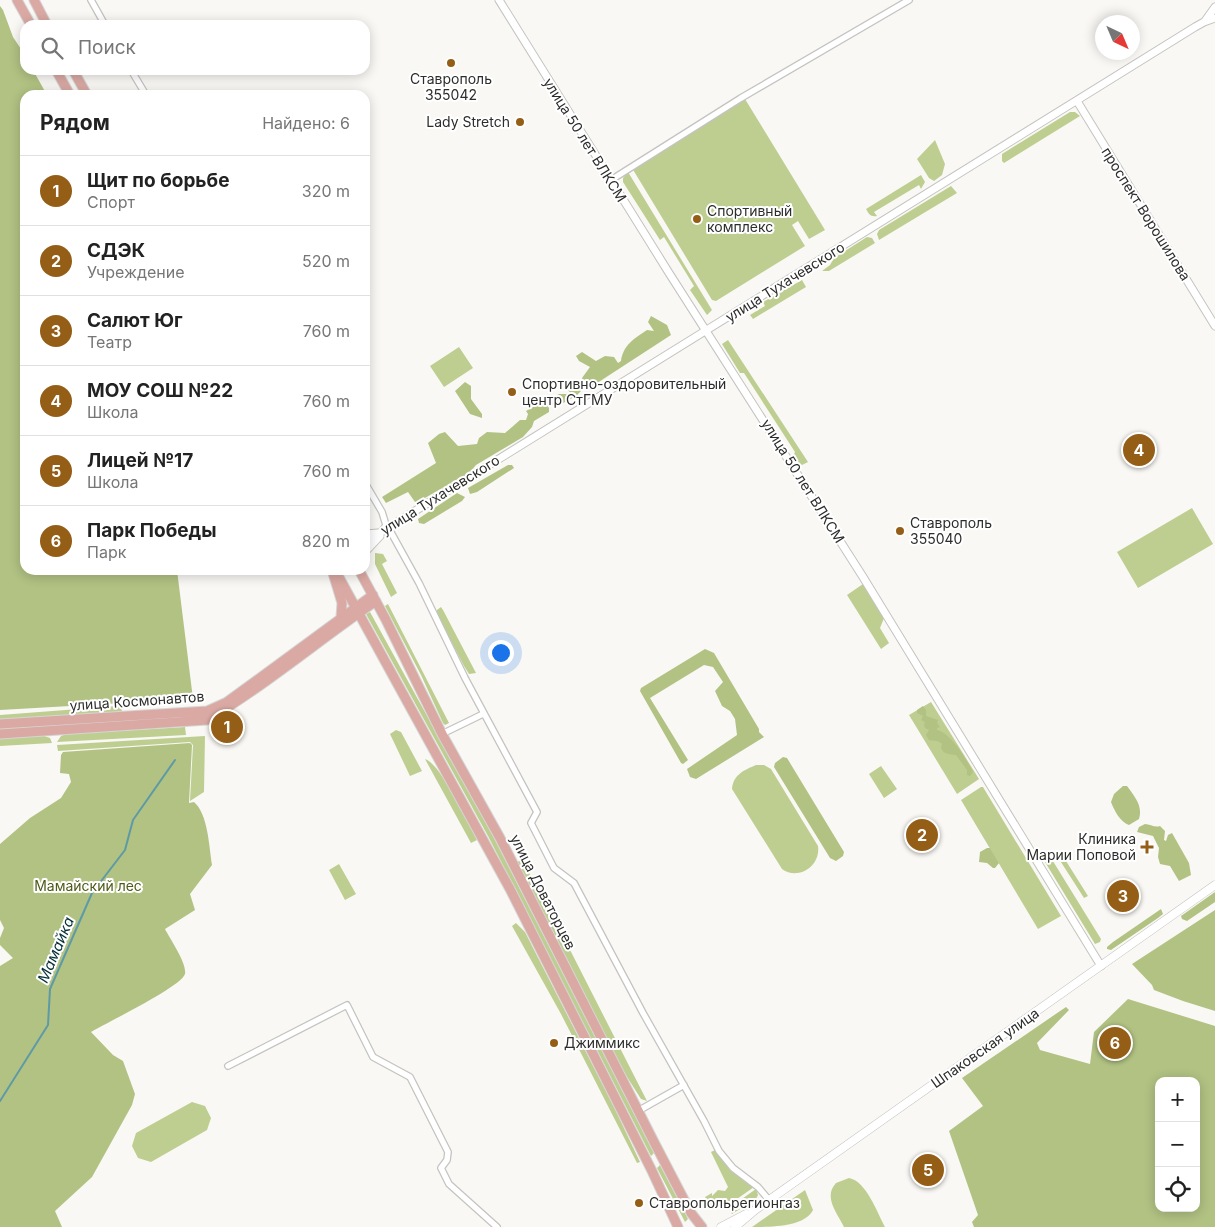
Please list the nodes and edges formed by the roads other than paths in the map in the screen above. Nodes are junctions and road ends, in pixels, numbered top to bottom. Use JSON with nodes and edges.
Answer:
{"nodes":[{"id":1,"x":17,"y":0,"type":"edge"},
{"id":2,"x":34,"y":0,"type":"edge"},
{"id":3,"x":90,"y":0,"type":"edge"},
{"id":4,"x":499,"y":0,"type":"edge"},
{"id":5,"x":909,"y":0,"type":"edge"},
{"id":6,"x":1215,"y":7,"type":"edge"},
{"id":7,"x":1215,"y":18,"type":"edge"},
{"id":8,"x":28,"y":20,"type":"edge"},
{"id":9,"x":45,"y":20,"type":"edge"},
{"id":10,"x":102,"y":20,"type":"edge"},
{"id":11,"x":1204,"y":22,"type":"junction"},
{"id":12,"x":59,"y":75,"type":"edge"},
{"id":13,"x":75,"y":75,"type":"edge"},
{"id":14,"x":134,"y":75,"type":"edge"},
{"id":15,"x":67,"y":90,"type":"edge"},
{"id":16,"x":83,"y":90,"type":"edge"},
{"id":17,"x":143,"y":90,"type":"edge"},
{"id":18,"x":1076,"y":101,"type":"junction"},
{"id":19,"x":611,"y":180,"type":"junction"},
{"id":20,"x":1215,"y":326,"type":"edge"},
{"id":21,"x":706,"y":331,"type":"junction"},
{"id":22,"x":370,"y":492,"type":"edge"},
{"id":23,"x":383,"y":530,"type":"junction"},
{"id":24,"x":370,"y":533,"type":"edge"},
{"id":25,"x":370,"y":539,"type":"edge"},
{"id":26,"x":370,"y":546,"type":"edge"},
{"id":27,"x":335,"y":575,"type":"edge"},
{"id":28,"x":337,"y":575,"type":"edge"},
{"id":29,"x":362,"y":575,"type":"edge"},
{"id":30,"x":374,"y":598,"type":"junction"},
{"id":31,"x":359,"y":607,"type":"junction"},
{"id":32,"x":343,"y":620,"type":"junction"},
{"id":33,"x":367,"y":626,"type":"junction"},
{"id":34,"x":484,"y":714,"type":"junction"},
{"id":35,"x":0,"y":724,"type":"edge"},
{"id":36,"x":0,"y":734,"type":"edge"},
{"id":37,"x":442,"y":734,"type":"junction"},
{"id":38,"x":1215,"y":885,"type":"edge"},
{"id":39,"x":1101,"y":966,"type":"junction"},
{"id":40,"x":228,"y":1066,"type":"dead end"},
{"id":41,"x":684,"y":1085,"type":"junction"},
{"id":42,"x":638,"y":1111,"type":"junction"},
{"id":43,"x":769,"y":1200,"type":"junction"},
{"id":44,"x":755,"y":1210,"type":"junction"},
{"id":45,"x":497,"y":1227,"type":"edge"},
{"id":46,"x":678,"y":1227,"type":"edge"},
{"id":47,"x":702,"y":1227,"type":"edge"},
{"id":48,"x":721,"y":1227,"type":"edge"},
{"id":49,"x":735,"y":1227,"type":"edge"}],
"edges":[{"from":1,"to":8,"type":"main road"},
{"from":2,"to":9,"type":"main road"},
{"from":3,"to":10,"type":"street"},
{"from":4,"to":19,"type":"street","name":"улица 50 лет ВЛКСМ"},
{"from":5,"to":19,"type":"street"},
{"from":6,"to":11,"type":"street","name":"улица Тухачевского"},
{"from":7,"to":11,"type":"street","name":"улица Тухачевского"},
{"from":11,"to":18,"type":"street","name":"улица Тухачевского"},
{"from":12,"to":15,"type":"main road"},
{"from":13,"to":16,"type":"main road"},
{"from":14,"to":17,"type":"street"},
{"from":18,"to":20,"type":"street","name":"проспект Ворошилова"},
{"from":18,"to":21,"type":"street","name":"улица Тухачевского"},
{"from":19,"to":21,"type":"street","name":"улица 50 лет ВЛКСМ"},
{"from":21,"to":23,"type":"street","name":"улица Тухачевского"},
{"from":21,"to":39,"type":"street","name":"улица 50 лет ВЛКСМ"},
{"from":22,"to":23,"type":"street"},
{"from":23,"to":24,"type":"street"},
{"from":23,"to":25,"type":"street","name":"улица Тухачевского"},
{"from":23,"to":26,"type":"street"},
{"from":23,"to":34,"type":"street"},
{"from":27,"to":32,"type":"main road"},
{"from":28,"to":31,"type":"main road","name":"улица Доваторцев"},
{"from":29,"to":30,"type":"main road","name":"улица Доваторцев"},
{"from":30,"to":31,"type":"main road"},
{"from":30,"to":37,"type":"main road","name":"улица Доваторцев"},
{"from":31,"to":32,"type":"main road"},
{"from":31,"to":33,"type":"main road","name":"улица Доваторцев"},
{"from":32,"to":33,"type":"main road"},
{"from":32,"to":35,"type":"main road","name":"улица Космонавтов"},
{"from":32,"to":36,"type":"main road","name":"улица Космонавтов"},
{"from":33,"to":46,"type":"main road","name":"улица Доваторцев"},
{"from":34,"to":37,"type":"street"},
{"from":34,"to":41,"type":"street"},
{"from":37,"to":42,"type":"main road","name":"улица Доваторцев"},
{"from":38,"to":39,"type":"main road","name":"Шпаковская улица"},
{"from":39,"to":43,"type":"main road","name":"Шпаковская улица"},
{"from":40,"to":45,"type":"street"},
{"from":41,"to":42,"type":"street"},
{"from":41,"to":43,"type":"street"},
{"from":42,"to":47,"type":"main road","name":"улица Доваторцев"},
{"from":43,"to":44,"type":"main road","name":"Шпаковская улица"},
{"from":44,"to":48,"type":"main road","name":"Шпаковская улица"},
{"from":44,"to":49,"type":"main road","name":"Шпаковская улица"}]}
